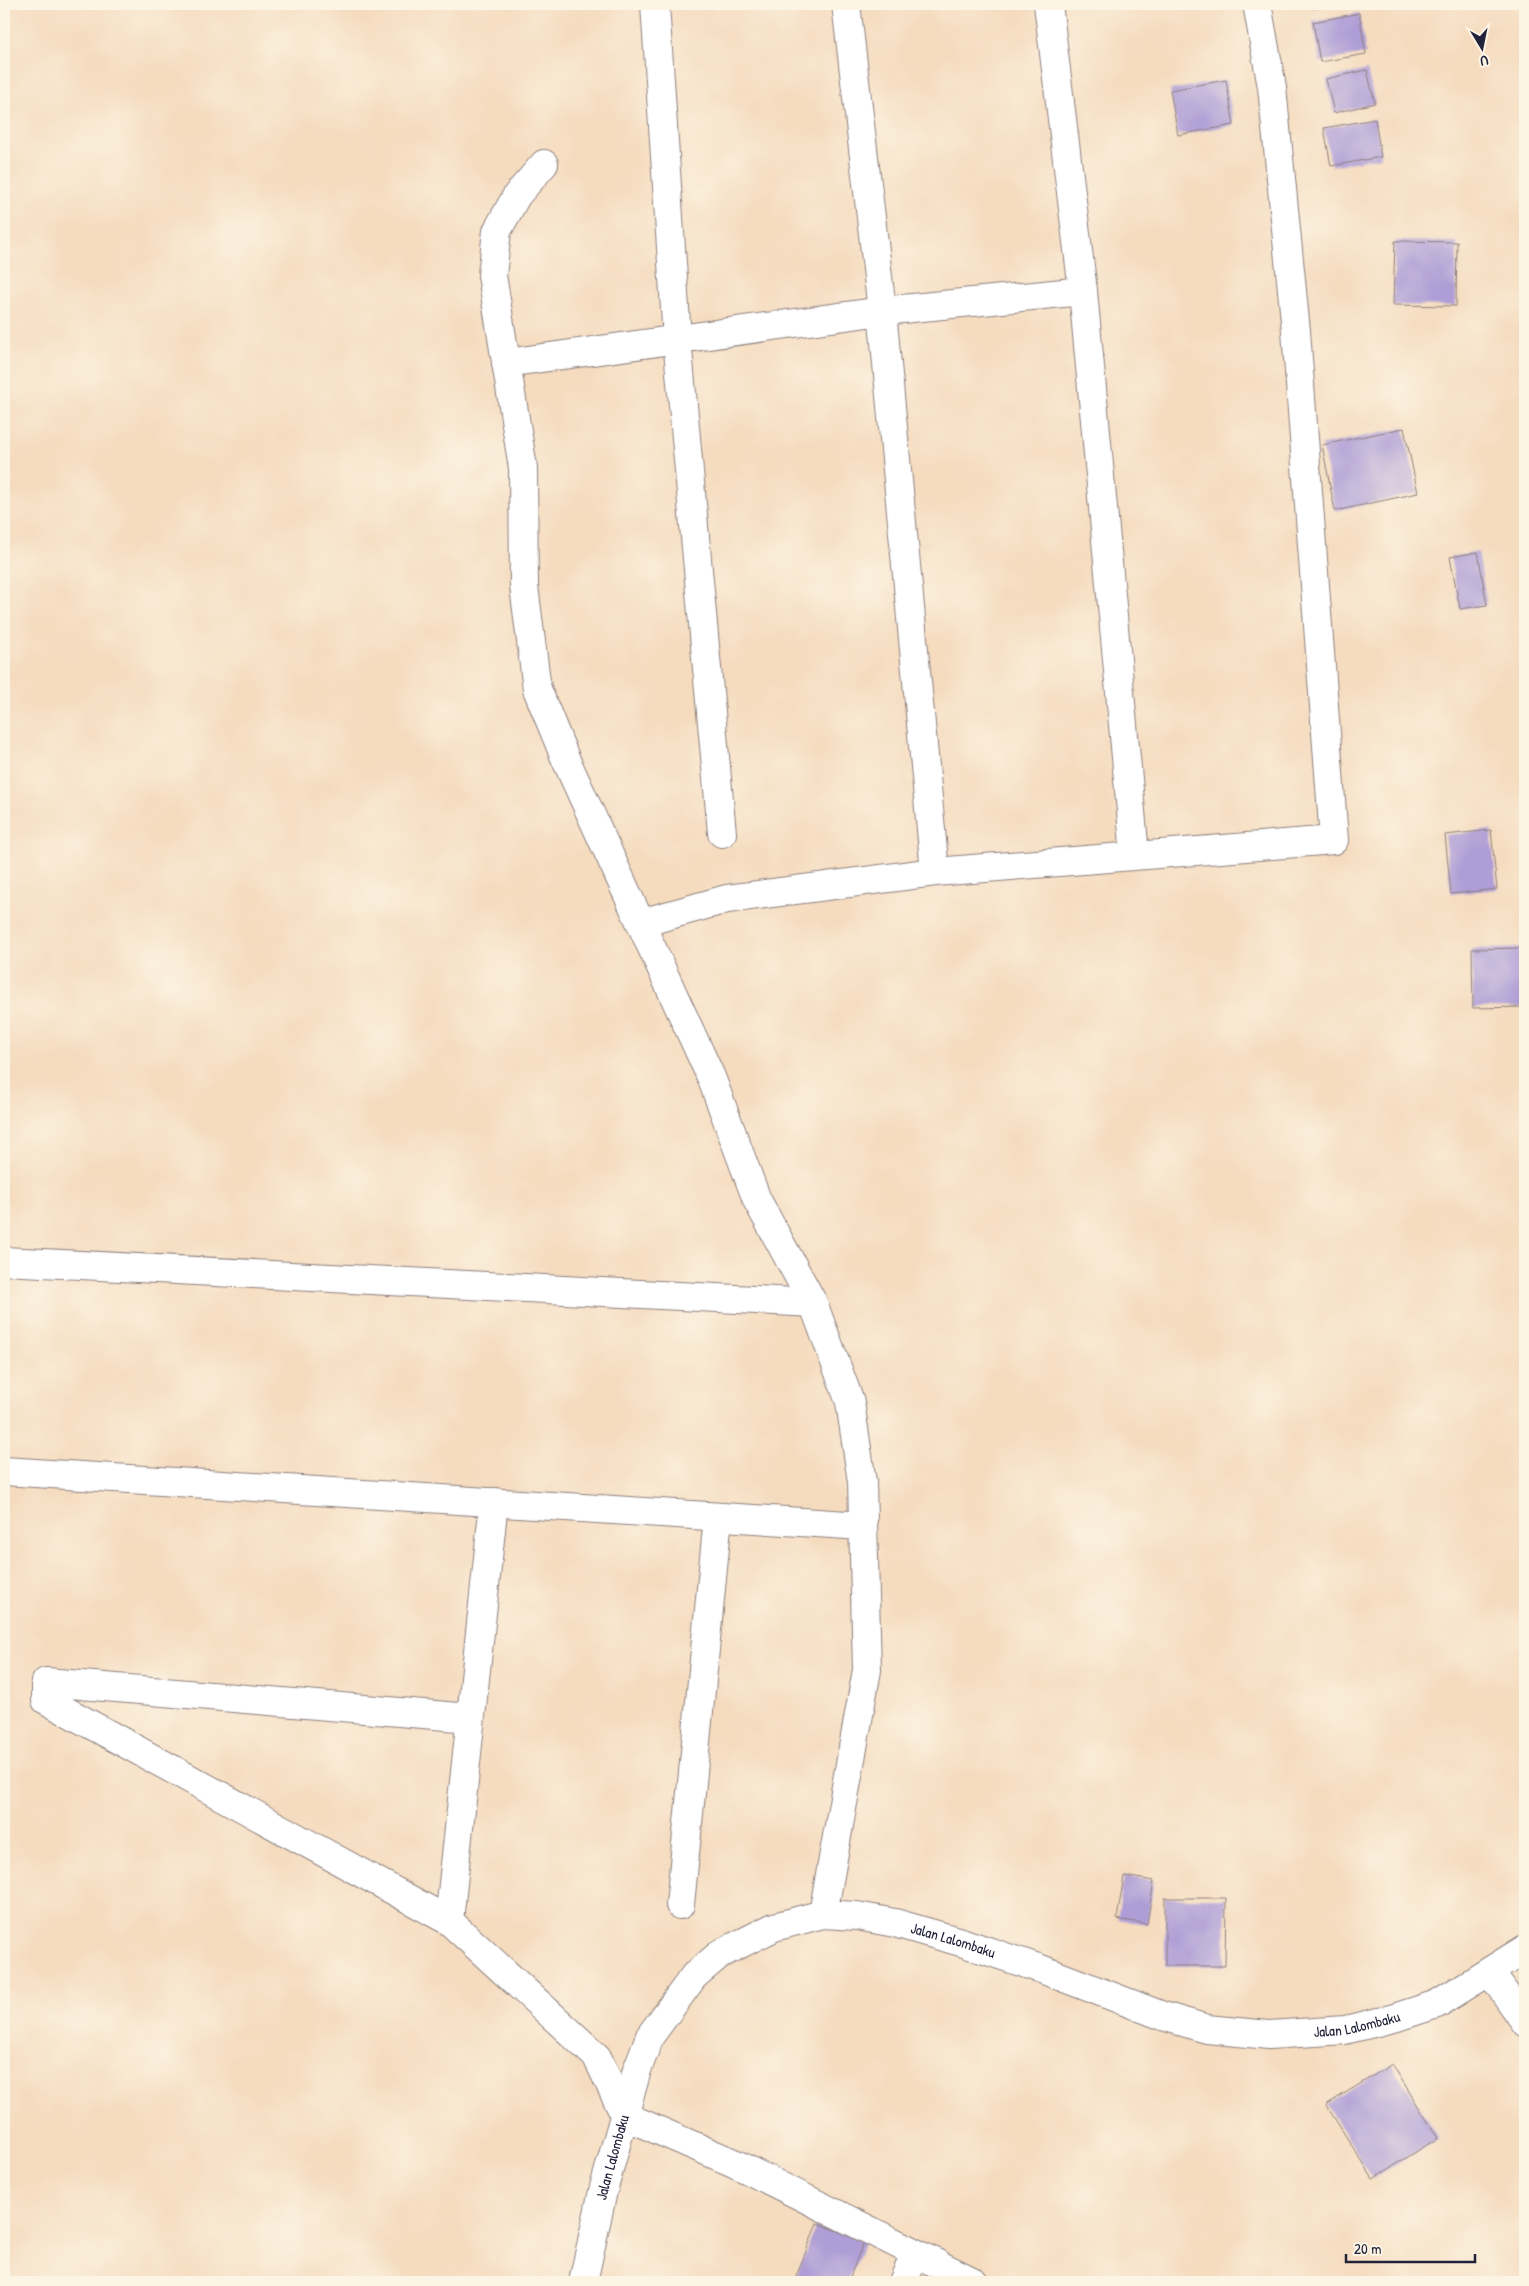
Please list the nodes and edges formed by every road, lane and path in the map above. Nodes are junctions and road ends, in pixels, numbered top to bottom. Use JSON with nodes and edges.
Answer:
{"nodes":[{"id":1,"x":655,"y":4,"type":"edge"},
{"id":2,"x":846,"y":4,"type":"edge"},
{"id":3,"x":1048,"y":4,"type":"edge"},
{"id":4,"x":1257,"y":4,"type":"edge"},
{"id":5,"x":544,"y":164,"type":"dead end"},
{"id":6,"x":1084,"y":290,"type":"junction"},
{"id":7,"x":882,"y":311,"type":"junction"},
{"id":8,"x":678,"y":339,"type":"junction"},
{"id":9,"x":506,"y":363,"type":"junction"},
{"id":10,"x":722,"y":833,"type":"dead end"},
{"id":11,"x":1135,"y":855,"type":"junction"},
{"id":12,"x":935,"y":872,"type":"junction"},
{"id":13,"x":641,"y":924,"type":"junction"},
{"id":14,"x":4,"y":1261,"type":"edge"},
{"id":15,"x":813,"y":1303,"type":"junction"},
{"id":16,"x":4,"y":1471,"type":"edge"},
{"id":17,"x":494,"y":1502,"type":"junction"},
{"id":18,"x":718,"y":1516,"type":"junction"},
{"id":19,"x":863,"y":1526,"type":"junction"},
{"id":20,"x":470,"y":1718,"type":"junction"},
{"id":21,"x":680,"y":1905,"type":"dead end"},
{"id":22,"x":823,"y":1914,"type":"junction"},
{"id":23,"x":449,"y":1921,"type":"junction"},
{"id":24,"x":1525,"y":1949,"type":"edge"},
{"id":25,"x":1490,"y":1972,"type":"junction"},
{"id":26,"x":1525,"y":2022,"type":"edge"},
{"id":27,"x":625,"y":2116,"type":"junction"},
{"id":28,"x":915,"y":2254,"type":"junction"},
{"id":29,"x":583,"y":2282,"type":"edge"},
{"id":30,"x":903,"y":2282,"type":"edge"},
{"id":31,"x":974,"y":2282,"type":"edge"}],
"edges":[{"from":1,"to":8,"type":"street"},
{"from":2,"to":7,"type":"street"},
{"from":3,"to":6,"type":"street"},
{"from":4,"to":11,"type":"street"},
{"from":5,"to":9,"type":"street"},
{"from":6,"to":7,"type":"street"},
{"from":6,"to":11,"type":"street"},
{"from":7,"to":8,"type":"street"},
{"from":7,"to":12,"type":"street"},
{"from":8,"to":9,"type":"street"},
{"from":8,"to":10,"type":"street"},
{"from":9,"to":13,"type":"street"},
{"from":11,"to":12,"type":"street"},
{"from":12,"to":13,"type":"street"},
{"from":13,"to":15,"type":"street"},
{"from":14,"to":15,"type":"street"},
{"from":15,"to":19,"type":"street"},
{"from":16,"to":17,"type":"street"},
{"from":17,"to":18,"type":"street"},
{"from":17,"to":20,"type":"street"},
{"from":18,"to":19,"type":"street"},
{"from":18,"to":21,"type":"street"},
{"from":19,"to":22,"type":"street"},
{"from":20,"to":23,"type":"street"},
{"from":20,"to":23,"type":"street"},
{"from":22,"to":25,"type":"street","name":"Jalan Lalombaku"},
{"from":22,"to":27,"type":"street","name":"Jalan Lalombaku"},
{"from":23,"to":27,"type":"street"},
{"from":24,"to":25,"type":"street","name":"Jalan Lalombaku"},
{"from":25,"to":26,"type":"street"},
{"from":27,"to":28,"type":"street"},
{"from":27,"to":29,"type":"street","name":"Jalan Lalombaku"},
{"from":28,"to":30,"type":"street"},
{"from":28,"to":31,"type":"street"}]}
